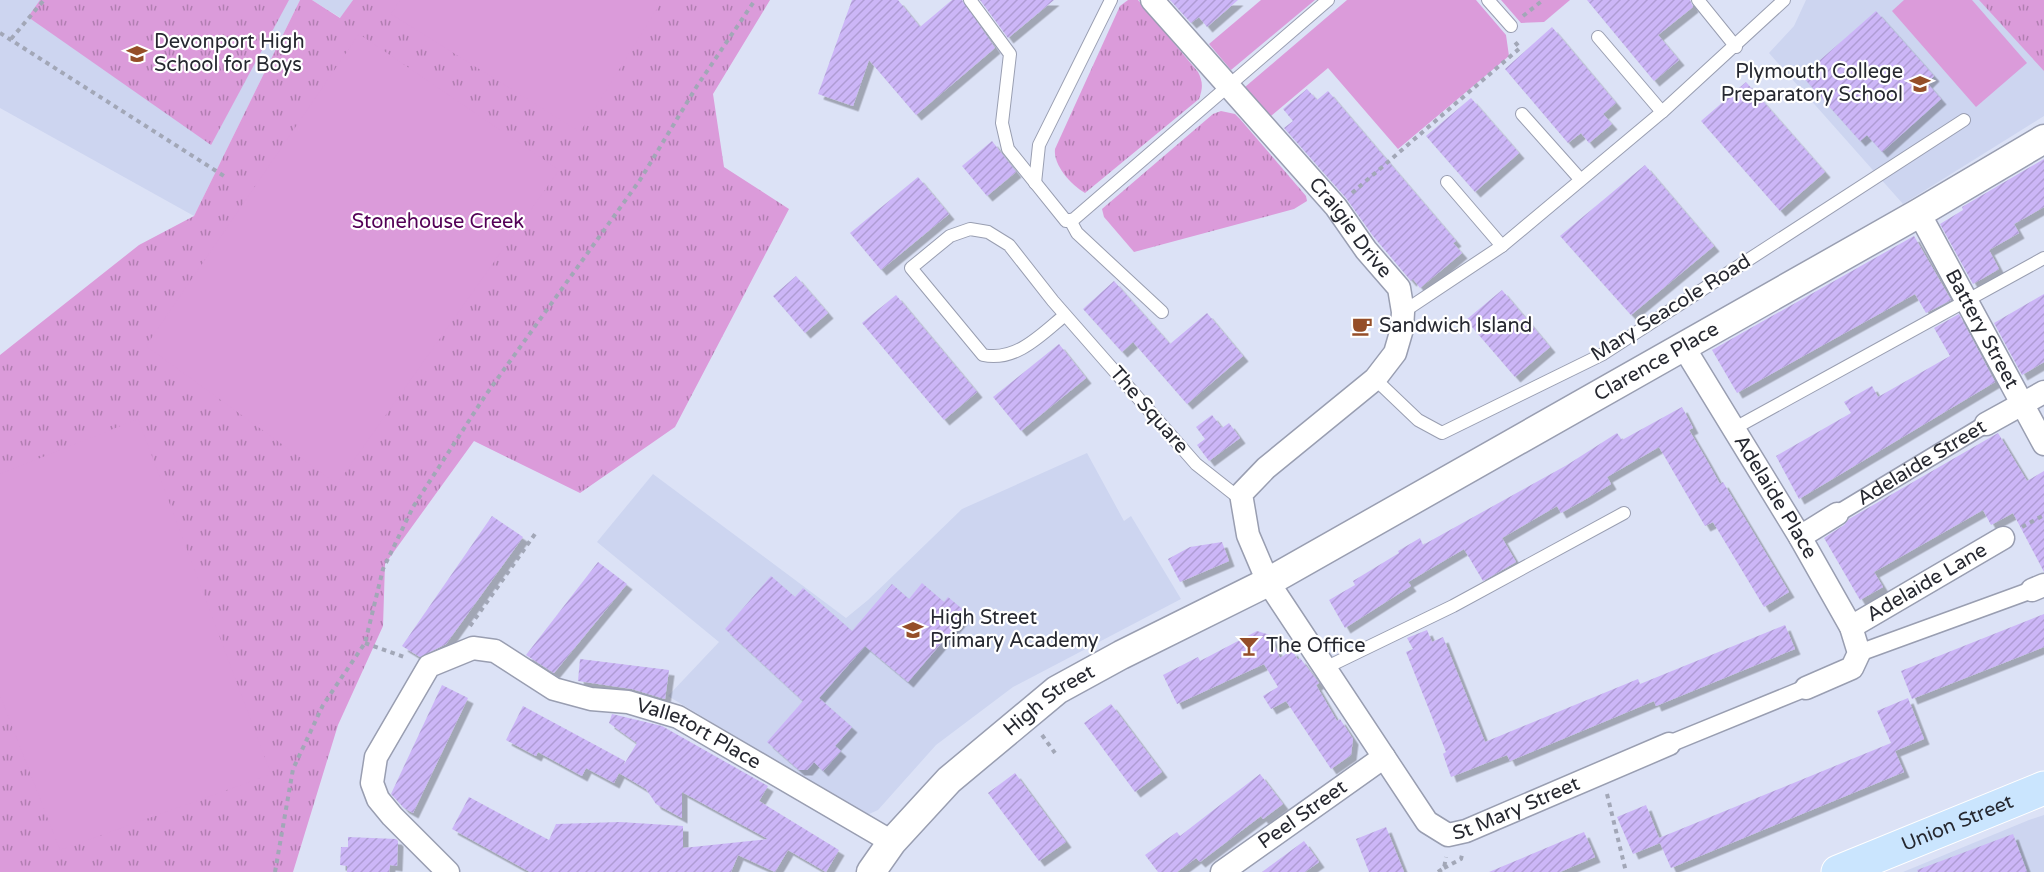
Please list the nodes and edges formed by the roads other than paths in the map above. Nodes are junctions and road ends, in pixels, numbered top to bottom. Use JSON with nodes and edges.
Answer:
{"nodes":[{"id":1,"x":970,"y":0,"type":"edge"},
{"id":2,"x":1111,"y":0,"type":"edge"},
{"id":3,"x":1152,"y":0,"type":"edge"},
{"id":4,"x":1328,"y":0,"type":"edge"},
{"id":5,"x":1488,"y":0,"type":"edge"},
{"id":6,"x":1698,"y":0,"type":"edge"},
{"id":7,"x":1784,"y":0,"type":"edge"},
{"id":8,"x":1511,"y":26,"type":"road end"},
{"id":9,"x":1598,"y":37,"type":"dead end"},
{"id":10,"x":1736,"y":47,"type":"junction"},
{"id":11,"x":1226,"y":86,"type":"junction"},
{"id":12,"x":1662,"y":112,"type":"junction"},
{"id":13,"x":1522,"y":114,"type":"dead end"},
{"id":14,"x":1964,"y":120,"type":"dead end"},
{"id":15,"x":2044,"y":139,"type":"edge"},
{"id":16,"x":1580,"y":179,"type":"junction"},
{"id":17,"x":1447,"y":182,"type":"dead end"},
{"id":18,"x":1035,"y":183,"type":"junction"},
{"id":19,"x":1919,"y":213,"type":"junction"},
{"id":20,"x":1070,"y":220,"type":"junction"},
{"id":21,"x":1502,"y":246,"type":"junction"},
{"id":22,"x":2044,"y":258,"type":"edge"},
{"id":23,"x":1966,"y":302,"type":"junction"},
{"id":24,"x":1162,"y":312,"type":"dead end"},
{"id":25,"x":1403,"y":312,"type":"junction"},
{"id":26,"x":1065,"y":315,"type":"junction"},
{"id":27,"x":1683,"y":346,"type":"junction"},
{"id":28,"x":1375,"y":379,"type":"junction"},
{"id":29,"x":2044,"y":392,"type":"edge"},
{"id":30,"x":2022,"y":404,"type":"junction"},
{"id":31,"x":1986,"y":424,"type":"joint"},
{"id":32,"x":1735,"y":428,"type":"junction"},
{"id":33,"x":2044,"y":444,"type":"edge"},
{"id":34,"x":1241,"y":494,"type":"junction"},
{"id":35,"x":1624,"y":513,"type":"dead end"},
{"id":36,"x":1837,"y":514,"type":"joint"},
{"id":37,"x":1800,"y":537,"type":"junction"},
{"id":38,"x":2003,"y":538,"type":"dead end"},
{"id":39,"x":1268,"y":582,"type":"junction"},
{"id":40,"x":2038,"y":587,"type":"edge"},
{"id":41,"x":1851,"y":627,"type":"junction"},
{"id":42,"x":1859,"y":653,"type":"junction"},
{"id":43,"x":1325,"y":668,"type":"junction"},
{"id":44,"x":1806,"y":688,"type":"joint"},
{"id":45,"x":1669,"y":744,"type":"joint"},
{"id":46,"x":1384,"y":757,"type":"junction"},
{"id":47,"x":2044,"y":788,"type":"edge"},
{"id":48,"x":892,"y":842,"type":"junction"},
{"id":49,"x":448,"y":872,"type":"edge"},
{"id":50,"x":871,"y":872,"type":"edge"},
{"id":51,"x":1222,"y":872,"type":"edge"},
{"id":52,"x":1838,"y":872,"type":"edge"}],
"edges":[{"from":1,"to":18,"type":"lane"},
{"from":2,"to":18,"type":"lane"},
{"from":3,"to":11,"type":"street","name":"Craigie Drive"},
{"from":4,"to":11,"type":"lane"},
{"from":5,"to":8,"type":"lane"},
{"from":6,"to":10,"type":"lane"},
{"from":7,"to":10,"type":"lane"},
{"from":9,"to":12,"type":"lane"},
{"from":10,"to":12,"type":"lane"},
{"from":11,"to":20,"type":"lane"},
{"from":11,"to":25,"type":"street","name":"Craigie Drive"},
{"from":12,"to":16,"type":"lane"},
{"from":13,"to":16,"type":"lane"},
{"from":14,"to":28,"type":"lane","name":"Mary Seacole Road"},
{"from":15,"to":19,"type":"street","name":"Clarence Place"},
{"from":16,"to":21,"type":"lane"},
{"from":17,"to":21,"type":"lane"},
{"from":18,"to":20,"type":"lane"},
{"from":19,"to":23,"type":"street","name":"Battery Street"},
{"from":19,"to":27,"type":"street","name":"Clarence Place"},
{"from":20,"to":24,"type":"lane"},
{"from":21,"to":25,"type":"lane"},
{"from":22,"to":23,"type":"lane"},
{"from":23,"to":30,"type":"street","name":"Battery Street"},
{"from":23,"to":32,"type":"lane"},
{"from":25,"to":28,"type":"street","name":"Craigie Drive"},
{"from":26,"to":26,"type":"lane","name":"The Square"},
{"from":26,"to":34,"type":"lane","name":"The Square"},
{"from":27,"to":32,"type":"street","name":"Adelaide Place"},
{"from":27,"to":39,"type":"street","name":"Clarence Place"},
{"from":28,"to":34,"type":"street","name":"Craigie Drive"},
{"from":29,"to":30,"type":"street","name":"Adelaide Street"},
{"from":30,"to":31,"type":"street","name":"Adelaide Street"},
{"from":30,"to":33,"type":"street","name":"Battery Street"},
{"from":31,"to":36,"type":"street","name":"Adelaide Street"},
{"from":32,"to":37,"type":"street","name":"Adelaide Place"},
{"from":34,"to":39,"type":"street"},
{"from":35,"to":43,"type":"lane"},
{"from":36,"to":37,"type":"street","name":"Adelaide Street"},
{"from":37,"to":41,"type":"street","name":"Adelaide Place"},
{"from":38,"to":41,"type":"street","name":"Adelaide Lane"},
{"from":39,"to":43,"type":"street","name":"St Mary Street"},
{"from":39,"to":48,"type":"street","name":"High Street"},
{"from":40,"to":42,"type":"street"},
{"from":41,"to":42,"type":"street","name":"Adelaide Place"},
{"from":42,"to":44,"type":"street"},
{"from":43,"to":46,"type":"street","name":"St Mary Street"},
{"from":44,"to":45,"type":"street","name":"St Mary Street"},
{"from":45,"to":46,"type":"street","name":"St Mary Street"},
{"from":46,"to":51,"type":"street","name":"Peel Street"},
{"from":47,"to":52,"type":"main road","name":"Union Street"},
{"from":48,"to":49,"type":"street","name":"Valletort Place"},
{"from":48,"to":50,"type":"street","name":"High Street"}]}
